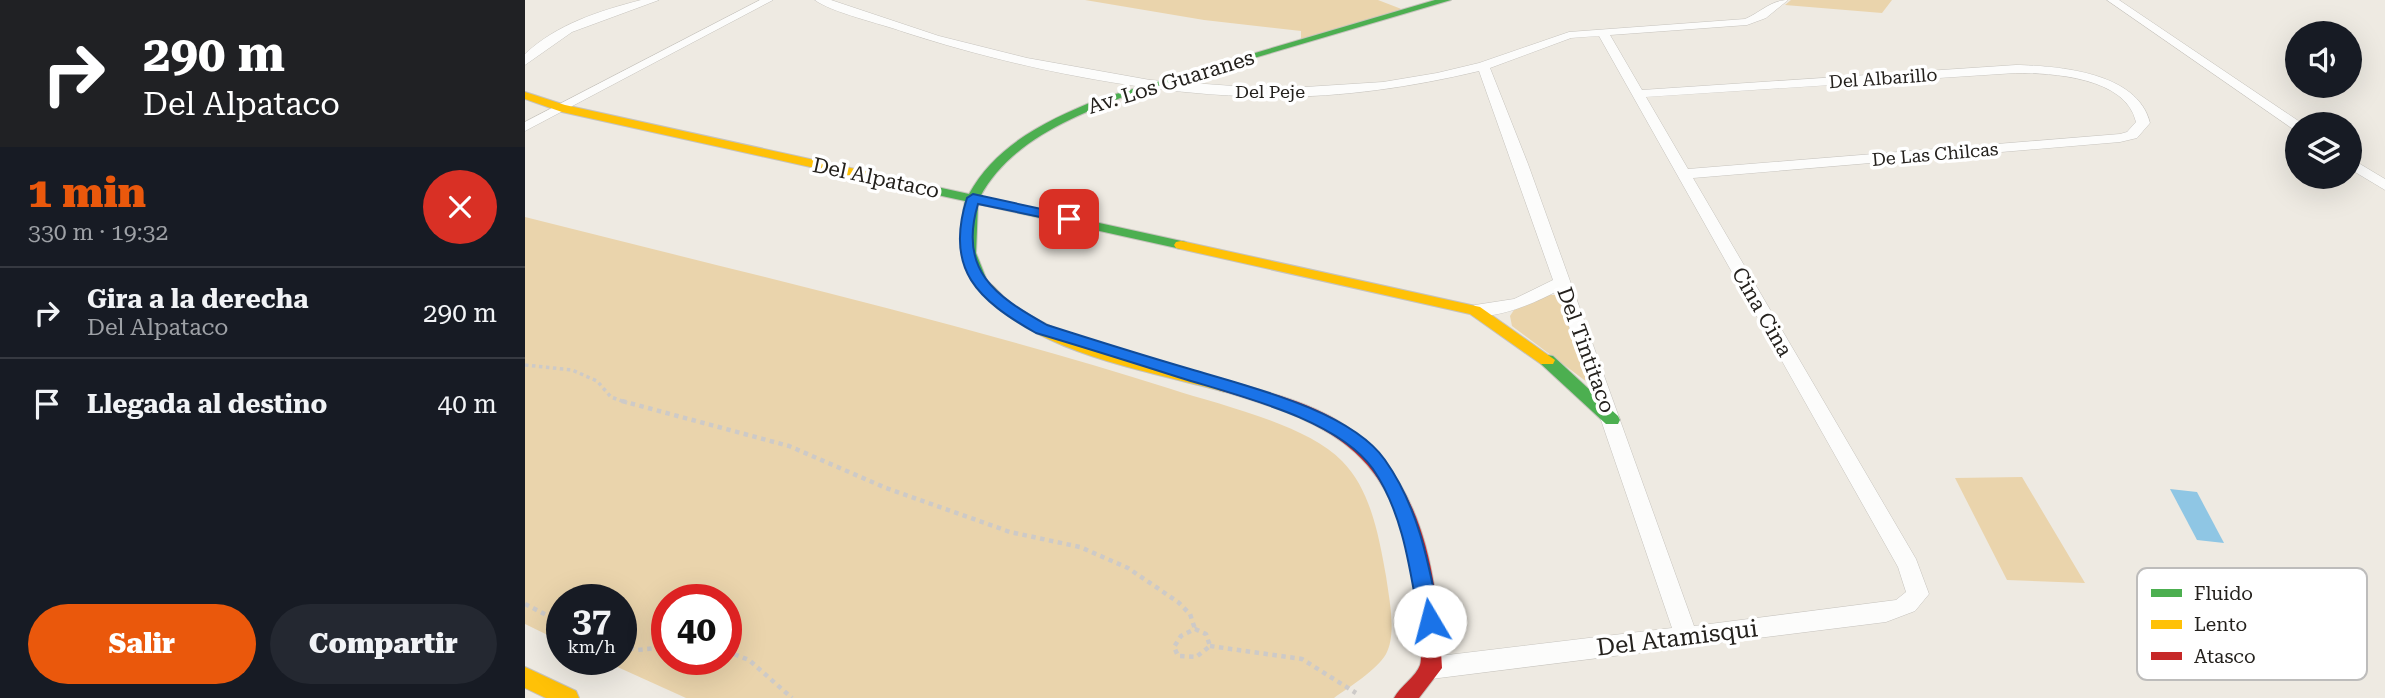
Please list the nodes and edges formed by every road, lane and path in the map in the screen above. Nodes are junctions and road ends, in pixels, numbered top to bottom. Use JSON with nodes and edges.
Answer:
{"nodes":[{"id":1,"x":654,"y":0,"type":"edge"},
{"id":2,"x":768,"y":0,"type":"edge"},
{"id":3,"x":820,"y":0,"type":"edge"},
{"id":4,"x":1446,"y":0,"type":"edge"},
{"id":5,"x":1783,"y":0,"type":"edge"},
{"id":6,"x":2112,"y":0,"type":"edge"},
{"id":7,"x":1602,"y":32,"type":"junction"},
{"id":8,"x":525,"y":61,"type":"edge"},
{"id":9,"x":1483,"y":66,"type":"junction"},
{"id":10,"x":1150,"y":84,"type":"junction"},
{"id":11,"x":1639,"y":94,"type":"junction"},
{"id":12,"x":2122,"y":94,"type":"joint"},
{"id":13,"x":525,"y":95,"type":"edge"},
{"id":14,"x":562,"y":108,"type":"junction"},
{"id":15,"x":2285,"y":117,"type":"edge"},
{"id":16,"x":525,"y":127,"type":"edge"},
{"id":17,"x":2362,"y":170,"type":"edge"},
{"id":18,"x":1684,"y":174,"type":"junction"},
{"id":19,"x":2385,"y":186,"type":"edge"},
{"id":20,"x":973,"y":198,"type":"junction"},
{"id":21,"x":1561,"y":282,"type":"junction"},
{"id":22,"x":1508,"y":308,"type":"junction"},
{"id":23,"x":1475,"y":310,"type":"junction"},
{"id":24,"x":1504,"y":327,"type":"junction"},
{"id":25,"x":525,"y":365,"type":"edge"},
{"id":26,"x":1612,"y":420,"type":"junction"},
{"id":27,"x":1918,"y":594,"type":"joint"},
{"id":28,"x":525,"y":604,"type":"edge"},
{"id":29,"x":546,"y":615,"type":"edge"},
{"id":30,"x":1195,"y":629,"type":"junction"},
{"id":31,"x":1686,"y":636,"type":"junction"},
{"id":32,"x":1210,"y":646,"type":"junction"},
{"id":33,"x":742,"y":657,"type":"edge"},
{"id":34,"x":525,"y":677,"type":"edge"},
{"id":35,"x":1419,"y":686,"type":"edge"},
{"id":36,"x":1356,"y":693,"type":"dead end"},
{"id":37,"x":568,"y":698,"type":"edge"},
{"id":38,"x":792,"y":698,"type":"edge"}],
"edges":[{"from":1,"to":8,"type":"street"},
{"from":2,"to":14,"type":"street"},
{"from":3,"to":10,"type":"street","name":"Del Peje"},
{"from":4,"to":10,"type":"street","name":"Av. Los Guaranes"},
{"from":5,"to":7,"type":"street","name":"Del Peje"},
{"from":6,"to":15,"type":"street"},
{"from":7,"to":9,"type":"street","name":"Del Peje"},
{"from":7,"to":11,"type":"street","name":"Cina Cina"},
{"from":9,"to":10,"type":"street","name":"Del Peje"},
{"from":9,"to":21,"type":"street","name":"Del Tintitaco"},
{"from":10,"to":20,"type":"street","name":"Av. Los Guaranes"},
{"from":11,"to":12,"type":"street","name":"Del Albarillo"},
{"from":11,"to":18,"type":"street","name":"Cina Cina"},
{"from":12,"to":18,"type":"street","name":"De Las Chilcas"},
{"from":13,"to":14,"type":"street","name":"Del Alpataco"},
{"from":14,"to":16,"type":"street"},
{"from":14,"to":20,"type":"street","name":"Del Alpataco"},
{"from":17,"to":19,"type":"street"},
{"from":18,"to":27,"type":"street","name":"Cina Cina"},
{"from":20,"to":23,"type":"street","name":"Del Alpataco"},
{"from":20,"to":35,"type":"street","name":"Av. Los Guaranes"},
{"from":21,"to":22,"type":"street","name":"Del Alpataco"},
{"from":21,"to":26,"type":"street","name":"Del Tintitaco"},
{"from":22,"to":23,"type":"street","name":"Del Alpataco"},
{"from":22,"to":24,"type":"street"},
{"from":23,"to":24,"type":"street","name":"Del Alpataco"},
{"from":24,"to":26,"type":"street","name":"Del Alpataco"},
{"from":25,"to":30,"type":"path"},
{"from":26,"to":31,"type":"street","name":"Del Tintitaco"},
{"from":27,"to":31,"type":"street","name":"Del Atamisqui"},
{"from":28,"to":29,"type":"path"},
{"from":30,"to":32,"type":"path"},
{"from":30,"to":32,"type":"path"},
{"from":31,"to":35,"type":"street","name":"Del Atamisqui"},
{"from":32,"to":36,"type":"path"},
{"from":33,"to":38,"type":"path"},
{"from":34,"to":37,"type":"street"}]}
